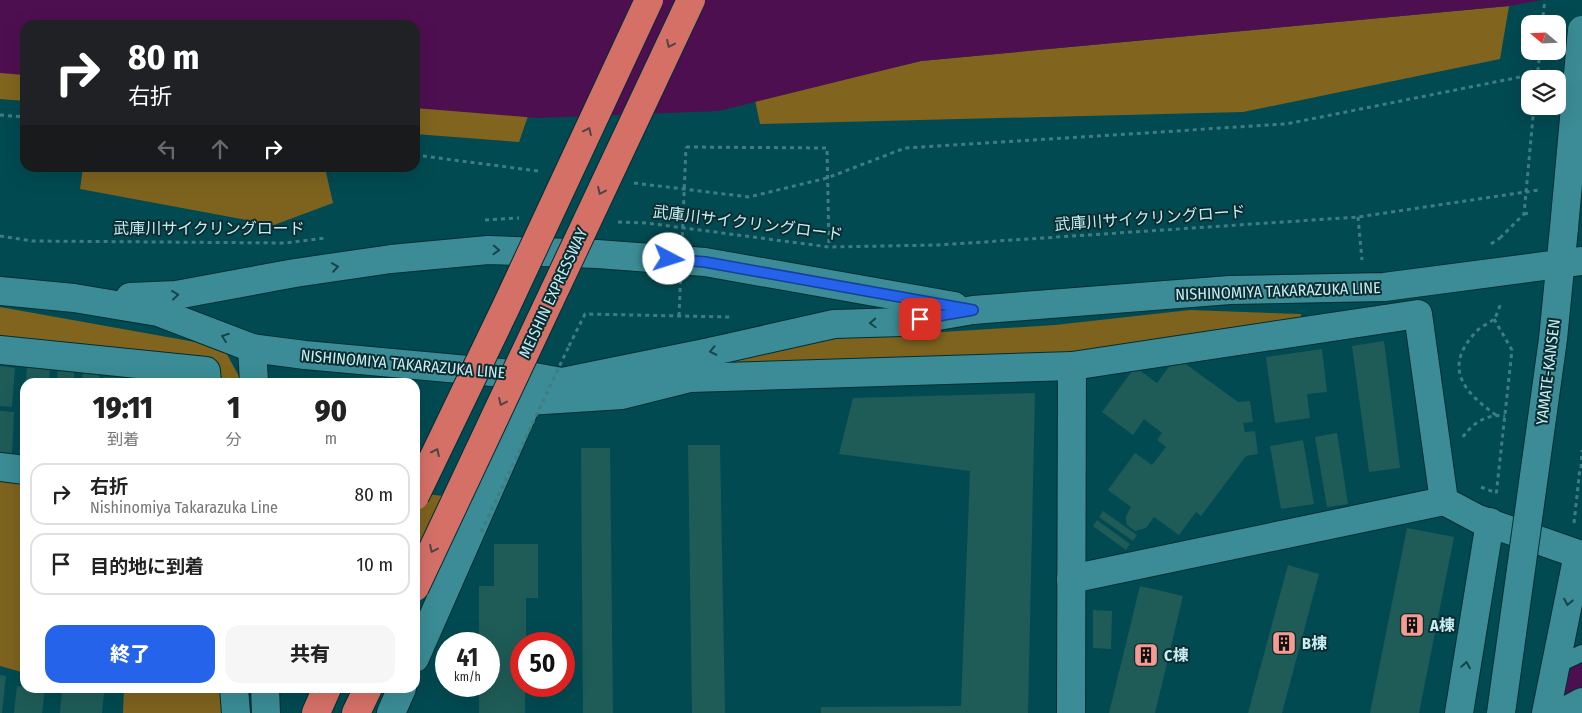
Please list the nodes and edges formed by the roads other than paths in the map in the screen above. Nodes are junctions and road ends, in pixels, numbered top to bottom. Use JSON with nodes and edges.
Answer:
{"nodes":[{"id":1,"x":648,"y":0,"type":"edge"},
{"id":2,"x":691,"y":0,"type":"edge"},
{"id":3,"x":1582,"y":30,"type":"edge"},
{"id":4,"x":1571,"y":263,"type":"edge"},
{"id":5,"x":0,"y":291,"type":"edge"},
{"id":6,"x":74,"y":298,"type":"junction"},
{"id":7,"x":973,"y":310,"type":"junction"},
{"id":8,"x":252,"y":348,"type":"junction"},
{"id":9,"x":0,"y":350,"type":"edge"},
{"id":10,"x":1072,"y":366,"type":"junction"},
{"id":11,"x":207,"y":378,"type":"edge"},
{"id":12,"x":254,"y":378,"type":"edge"},
{"id":13,"x":0,"y":467,"type":"edge"},
{"id":14,"x":20,"y":469,"type":"edge"},
{"id":15,"x":420,"y":486,"type":"edge"},
{"id":16,"x":1444,"y":501,"type":"junction"},
{"id":17,"x":1490,"y":522,"type":"junction"},
{"id":18,"x":420,"y":574,"type":"edge"},
{"id":19,"x":1071,"y":579,"type":"junction"},
{"id":20,"x":449,"y":580,"type":"junction"},
{"id":21,"x":420,"y":584,"type":"edge"},
{"id":22,"x":420,"y":647,"type":"edge"},
{"id":23,"x":1582,"y":653,"type":"edge"},
{"id":24,"x":1555,"y":666,"type":"junction"},
{"id":25,"x":234,"y":693,"type":"edge"},
{"id":26,"x":265,"y":693,"type":"edge"},
{"id":27,"x":325,"y":693,"type":"edge"},
{"id":28,"x":366,"y":693,"type":"edge"},
{"id":29,"x":400,"y":693,"type":"edge"},
{"id":30,"x":1582,"y":702,"type":"edge"},
{"id":31,"x":236,"y":713,"type":"edge"},
{"id":32,"x":266,"y":713,"type":"edge"},
{"id":33,"x":316,"y":713,"type":"edge"},
{"id":34,"x":356,"y":713,"type":"edge"},
{"id":35,"x":391,"y":713,"type":"edge"},
{"id":36,"x":1071,"y":713,"type":"edge"},
{"id":37,"x":1459,"y":713,"type":"edge"},
{"id":38,"x":1501,"y":713,"type":"edge"},
{"id":39,"x":1546,"y":713,"type":"edge"},
{"id":40,"x":1562,"y":713,"type":"edge"}],
"edges":[{"from":15,"to":1,"type":"highway","one_way":true,"bridge":true},
{"from":2,"to":18,"type":"highway","name":"MEISHIN EXPRESSWAY","one_way":true,"bridge":true},
{"from":3,"to":4,"type":"street","name":"YAMATE-KANSEN","bridge":true},
{"from":4,"to":7,"type":"street","name":"NISHINOMIYA TAKARAZUKA LINE"},
{"from":4,"to":38,"type":"street","name":"YAMATE-KANSEN","bridge":true},
{"from":5,"to":6,"type":"street","name":"NISHINOMIYA TAKARAZUKA LINE"},
{"from":6,"to":7,"type":"street","name":"NISHINOMIYA TAKARAZUKA LINE","one_way":true},
{"from":8,"to":6,"type":"street","name":"NISHINOMIYA TAKARAZUKA LINE","one_way":true},
{"from":7,"to":8,"type":"street","name":"NISHINOMIYA TAKARAZUKA LINE","one_way":true},
{"from":8,"to":12,"type":"street"},
{"from":9,"to":11,"type":"street"},
{"from":10,"to":16,"type":"street"},
{"from":10,"to":19,"type":"street"},
{"from":10,"to":20,"type":"street"},
{"from":13,"to":14,"type":"street"},
{"from":16,"to":17,"type":"street"},
{"from":16,"to":19,"type":"street"},
{"from":17,"to":24,"type":"street","one_way":true},
{"from":37,"to":17,"type":"street","one_way":true},
{"from":19,"to":36,"type":"street"},
{"from":20,"to":21,"type":"street"},
{"from":20,"to":22,"type":"street"},
{"from":23,"to":24,"type":"lane"},
{"from":24,"to":39,"type":"street"},
{"from":25,"to":31,"type":"street"},
{"from":26,"to":32,"type":"street"},
{"from":27,"to":33,"type":"highway"},
{"from":28,"to":34,"type":"highway"},
{"from":29,"to":35,"type":"street"},
{"from":30,"to":40,"type":"street"}]}
